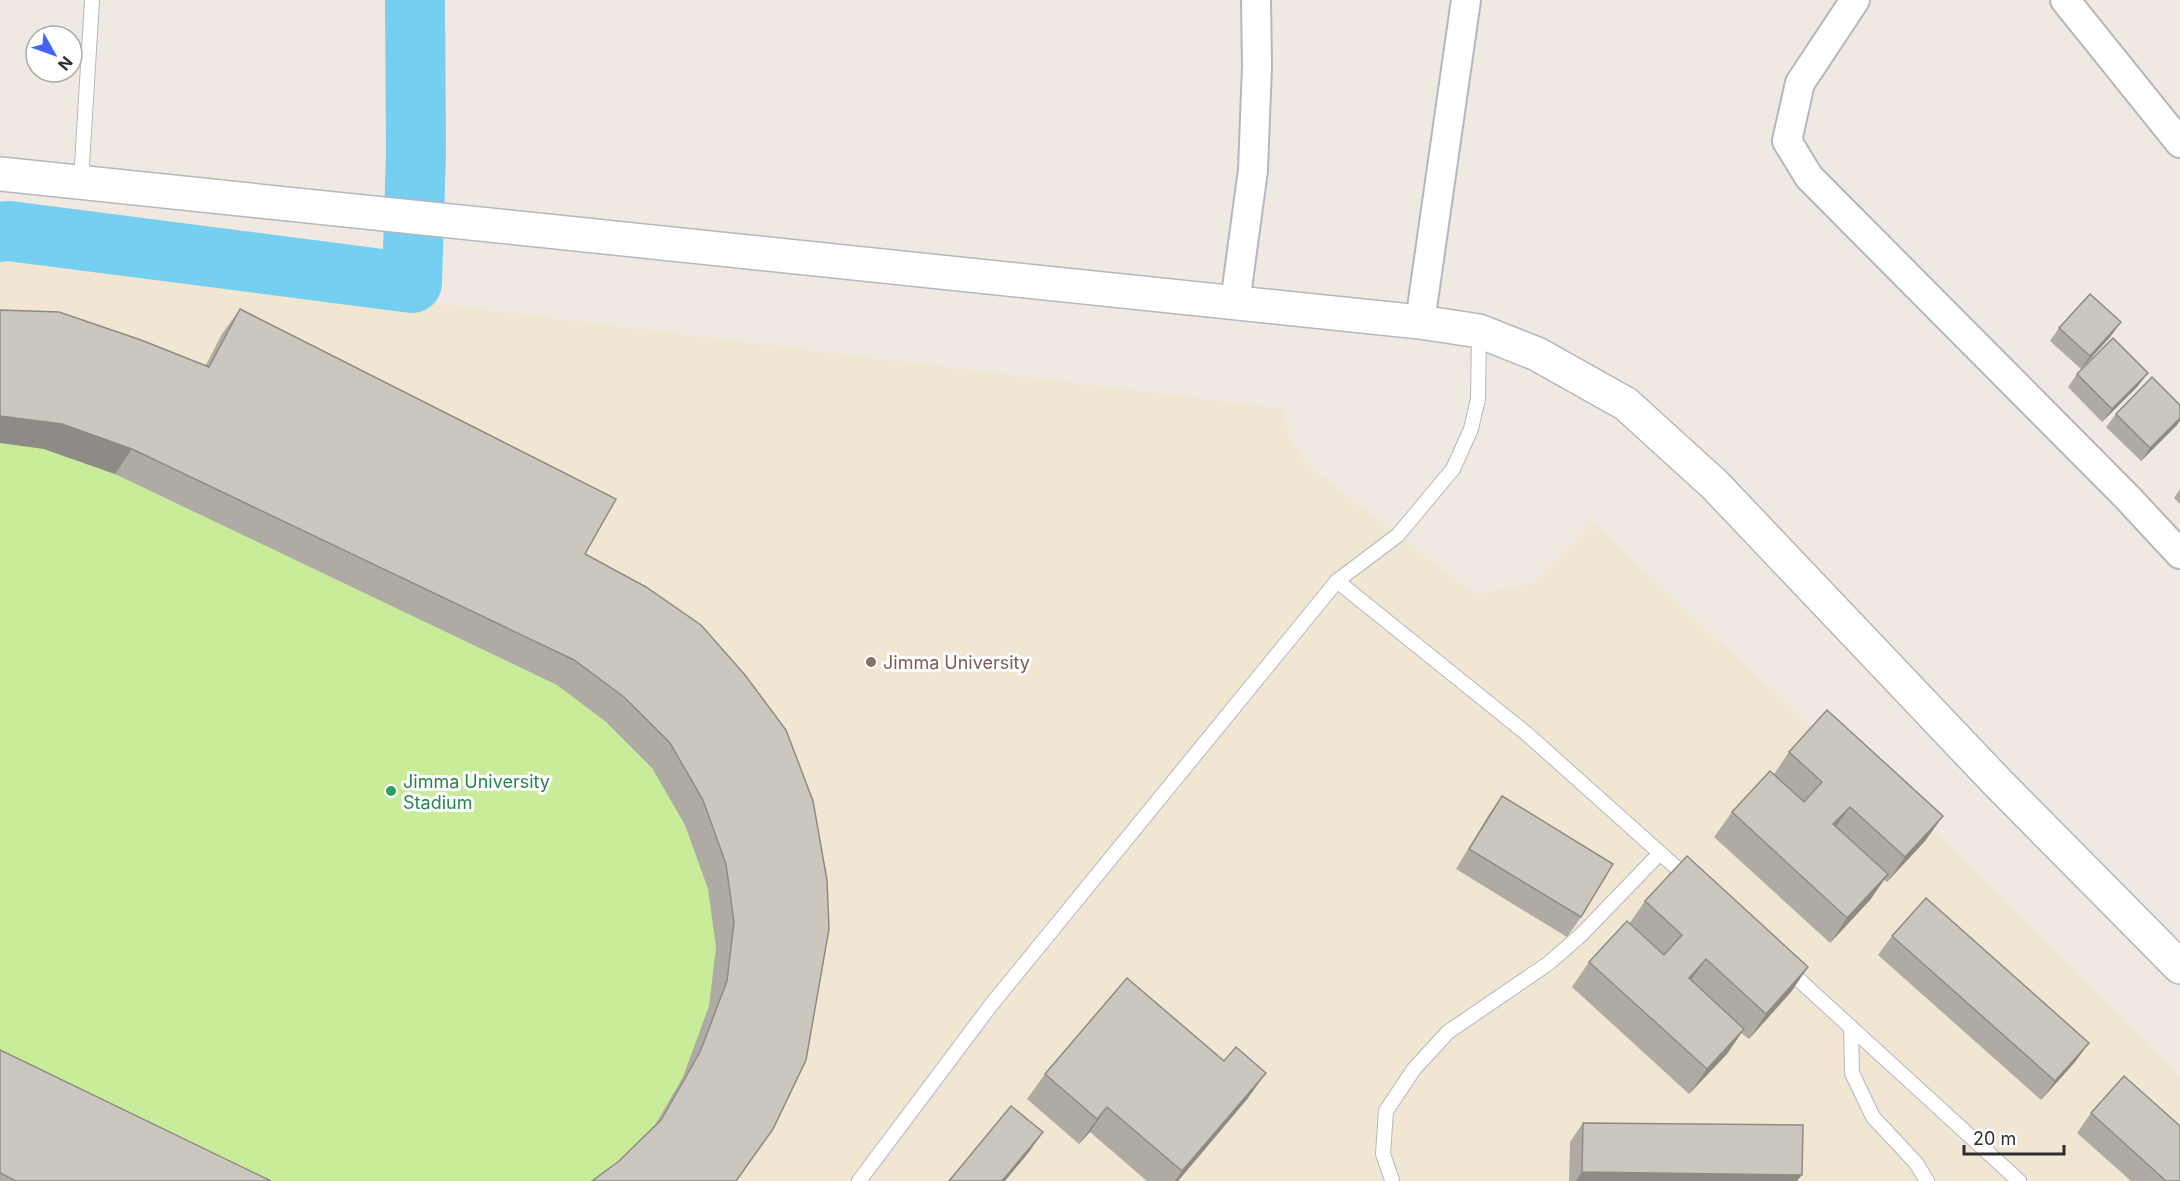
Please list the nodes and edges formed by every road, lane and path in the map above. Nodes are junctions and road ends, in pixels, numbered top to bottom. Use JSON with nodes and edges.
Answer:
{"nodes":[{"id":1,"x":92,"y":0,"type":"edge"},
{"id":2,"x":1256,"y":0,"type":"edge"},
{"id":3,"x":1466,"y":0,"type":"edge"},
{"id":4,"x":1855,"y":0,"type":"edge"},
{"id":5,"x":2065,"y":0,"type":"edge"},
{"id":6,"x":2180,"y":143,"type":"edge"},
{"id":7,"x":0,"y":174,"type":"edge"},
{"id":8,"x":81,"y":181,"type":"junction"},
{"id":9,"x":1234,"y":303,"type":"junction"},
{"id":10,"x":1420,"y":322,"type":"junction"},
{"id":11,"x":1479,"y":331,"type":"junction"},
{"id":12,"x":2180,"y":554,"type":"edge"},
{"id":13,"x":1337,"y":581,"type":"junction"},
{"id":14,"x":1660,"y":853,"type":"junction"},
{"id":15,"x":1695,"y":885,"type":"edge"},
{"id":16,"x":1773,"y":956,"type":"edge"},
{"id":17,"x":2180,"y":968,"type":"edge"},
{"id":18,"x":1851,"y":1027,"type":"junction"},
{"id":19,"x":1392,"y":1180,"type":"edge"},
{"id":20,"x":859,"y":1181,"type":"edge"},
{"id":21,"x":1927,"y":1181,"type":"edge"},
{"id":22,"x":2019,"y":1181,"type":"edge"}],
"edges":[{"from":1,"to":8,"type":"lane"},
{"from":2,"to":9,"type":"street"},
{"from":3,"to":10,"type":"street"},
{"from":4,"to":12,"type":"street"},
{"from":5,"to":6,"type":"street"},
{"from":7,"to":8,"type":"street"},
{"from":8,"to":9,"type":"street"},
{"from":9,"to":10,"type":"street"},
{"from":10,"to":11,"type":"street"},
{"from":11,"to":13,"type":"lane"},
{"from":11,"to":17,"type":"street"},
{"from":13,"to":14,"type":"lane"},
{"from":13,"to":20,"type":"lane"},
{"from":14,"to":15,"type":"lane"},
{"from":14,"to":19,"type":"lane"},
{"from":16,"to":18,"type":"lane"},
{"from":18,"to":21,"type":"lane"},
{"from":18,"to":22,"type":"lane"}]}
